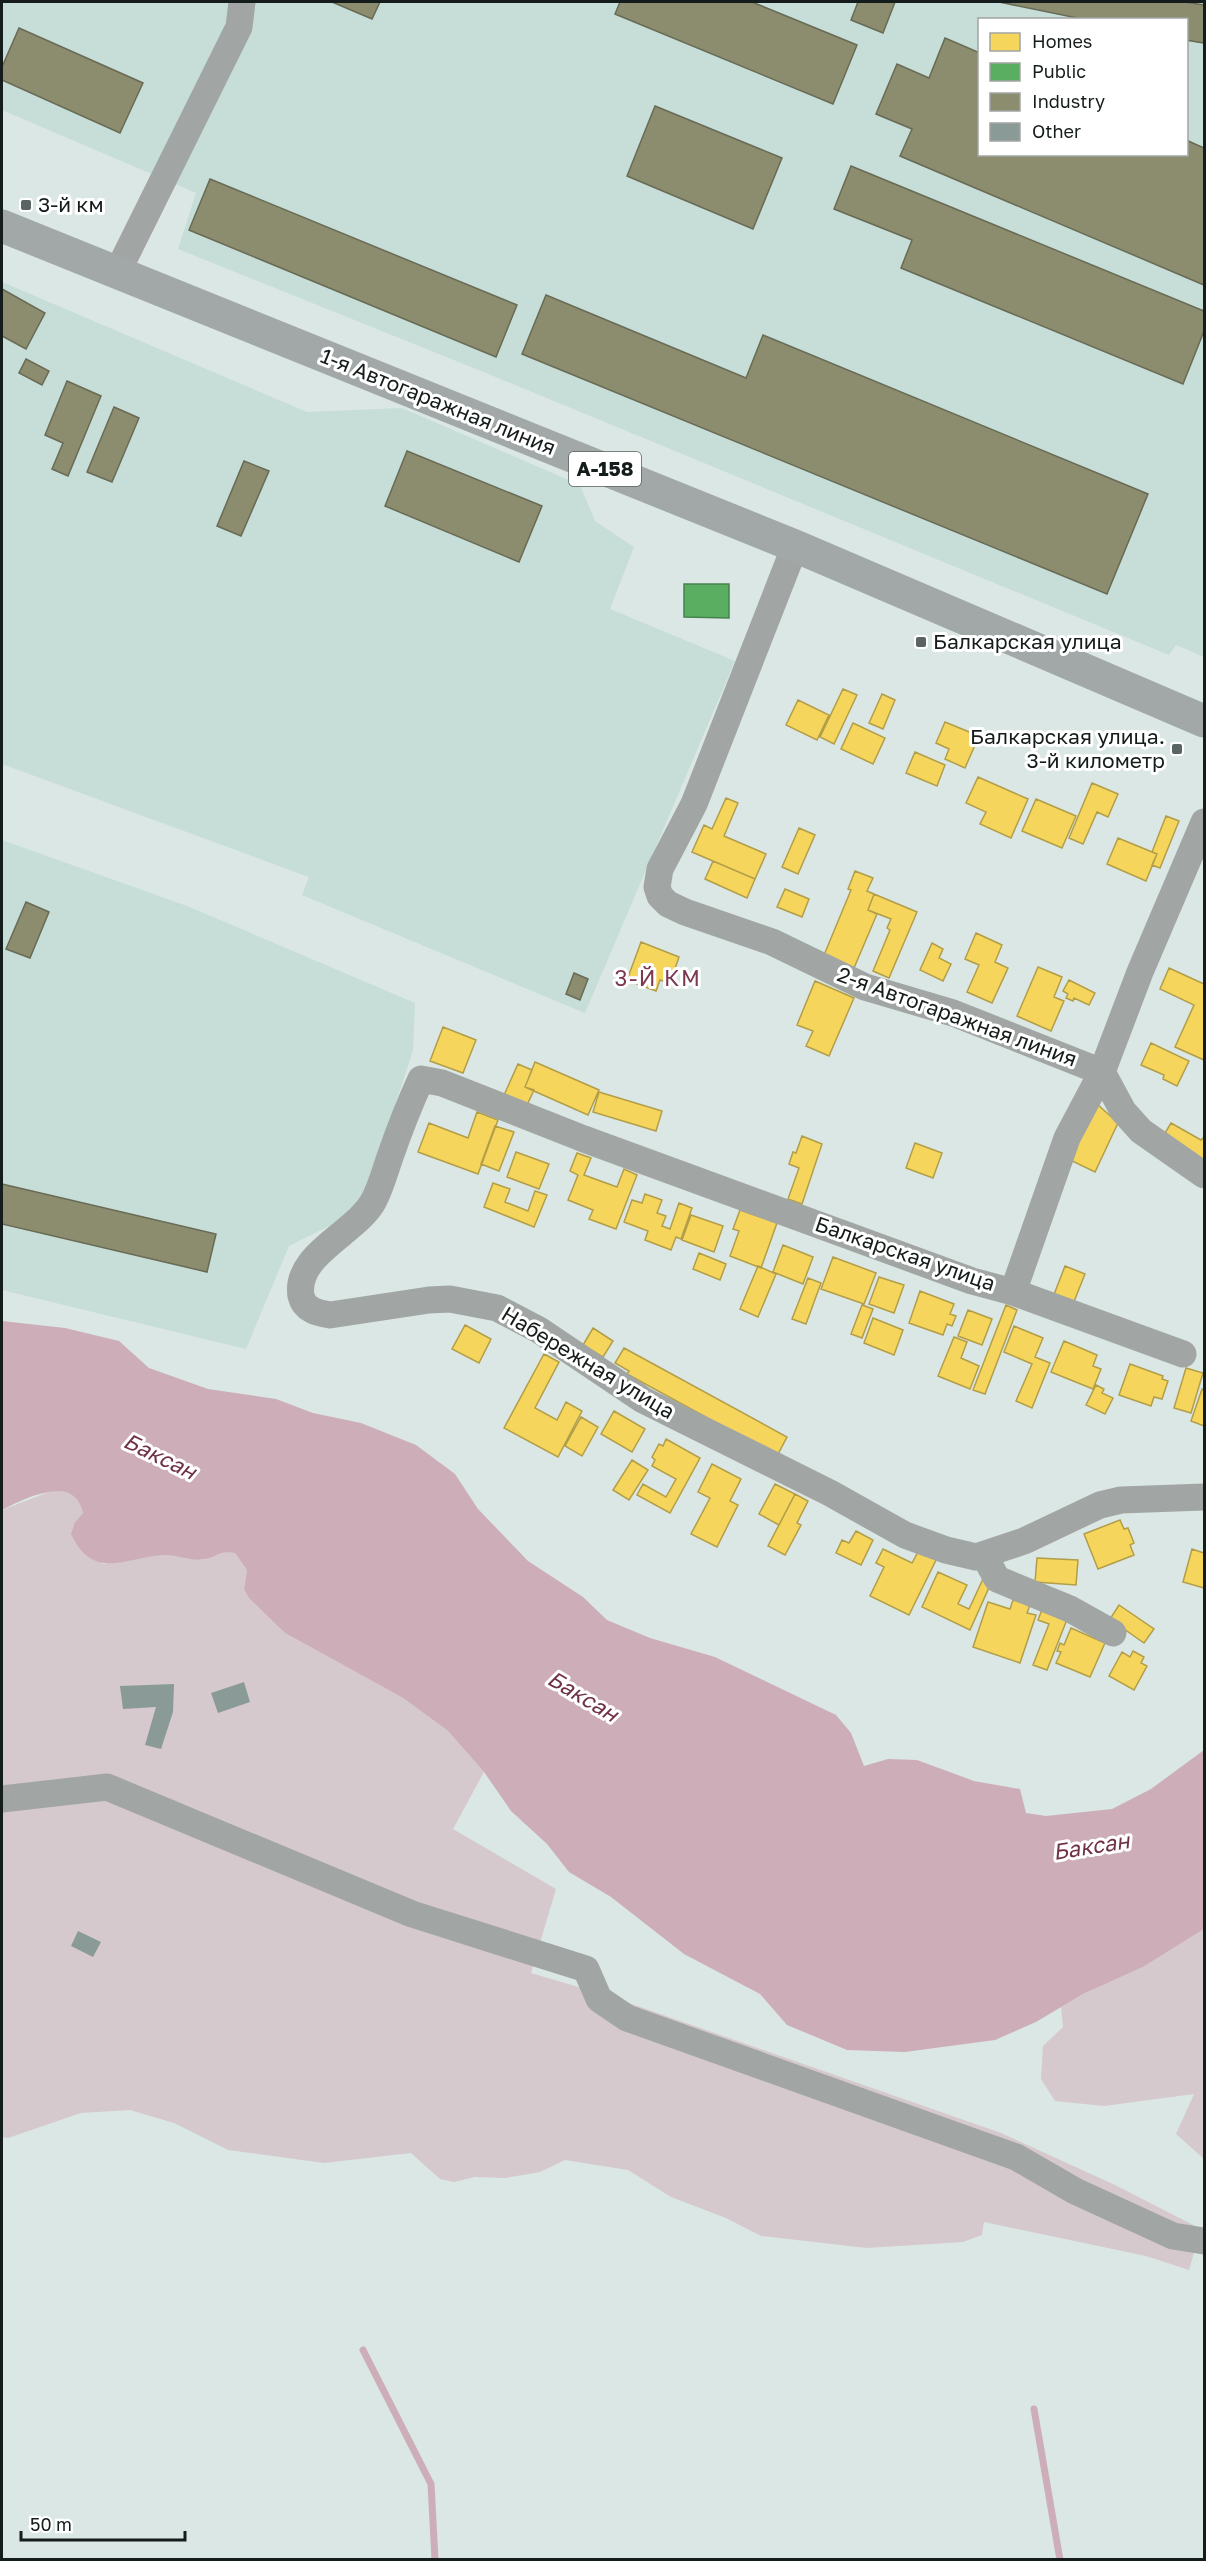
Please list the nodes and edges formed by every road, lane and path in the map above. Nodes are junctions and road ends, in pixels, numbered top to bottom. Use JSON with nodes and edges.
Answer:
{"nodes":[{"id":1,"x":242,"y":2,"type":"edge"},
{"id":2,"x":2,"y":226,"type":"edge"},
{"id":3,"x":117,"y":273,"type":"junction"},
{"id":4,"x":795,"y":546,"type":"junction"},
{"id":5,"x":1204,"y":721,"type":"edge"},
{"id":6,"x":1204,"y":822,"type":"edge"},
{"id":7,"x":1102,"y":1072,"type":"junction"},
{"id":8,"x":421,"y":1080,"type":"joint"},
{"id":9,"x":1204,"y":1175,"type":"edge"},
{"id":10,"x":1013,"y":1292,"type":"junction"},
{"id":11,"x":1183,"y":1354,"type":"dead end"},
{"id":12,"x":1204,"y":1497,"type":"edge"},
{"id":13,"x":984,"y":1555,"type":"junction"},
{"id":14,"x":1113,"y":1633,"type":"dead end"},
{"id":15,"x":2,"y":1798,"type":"edge"},
{"id":16,"x":1204,"y":2241,"type":"edge"}],
"edges":[{"from":1,"to":3,"type":"street"},
{"from":2,"to":3,"type":"main road","name":"1-я Автогаражная линия","number":"А-158"},
{"from":3,"to":4,"type":"main road","name":"1-я Автогаражная линия","number":"А-158"},
{"from":4,"to":5,"type":"main road","name":"1-я Автогаражная линия","number":"А-158"},
{"from":4,"to":7,"type":"street","name":"2-я Автогаражная линия"},
{"from":6,"to":7,"type":"street","name":"Балкарская улица"},
{"from":7,"to":9,"type":"street","name":"2-я Автогаражная линия"},
{"from":7,"to":10,"type":"street","name":"Балкарская улица"},
{"from":8,"to":10,"type":"street","name":"Балкарская улица"},
{"from":8,"to":13,"type":"street","name":"Набережная улица"},
{"from":10,"to":11,"type":"street"},
{"from":12,"to":13,"type":"street","name":"Набережная улица"},
{"from":13,"to":14,"type":"street"},
{"from":15,"to":16,"type":"street"}]}
